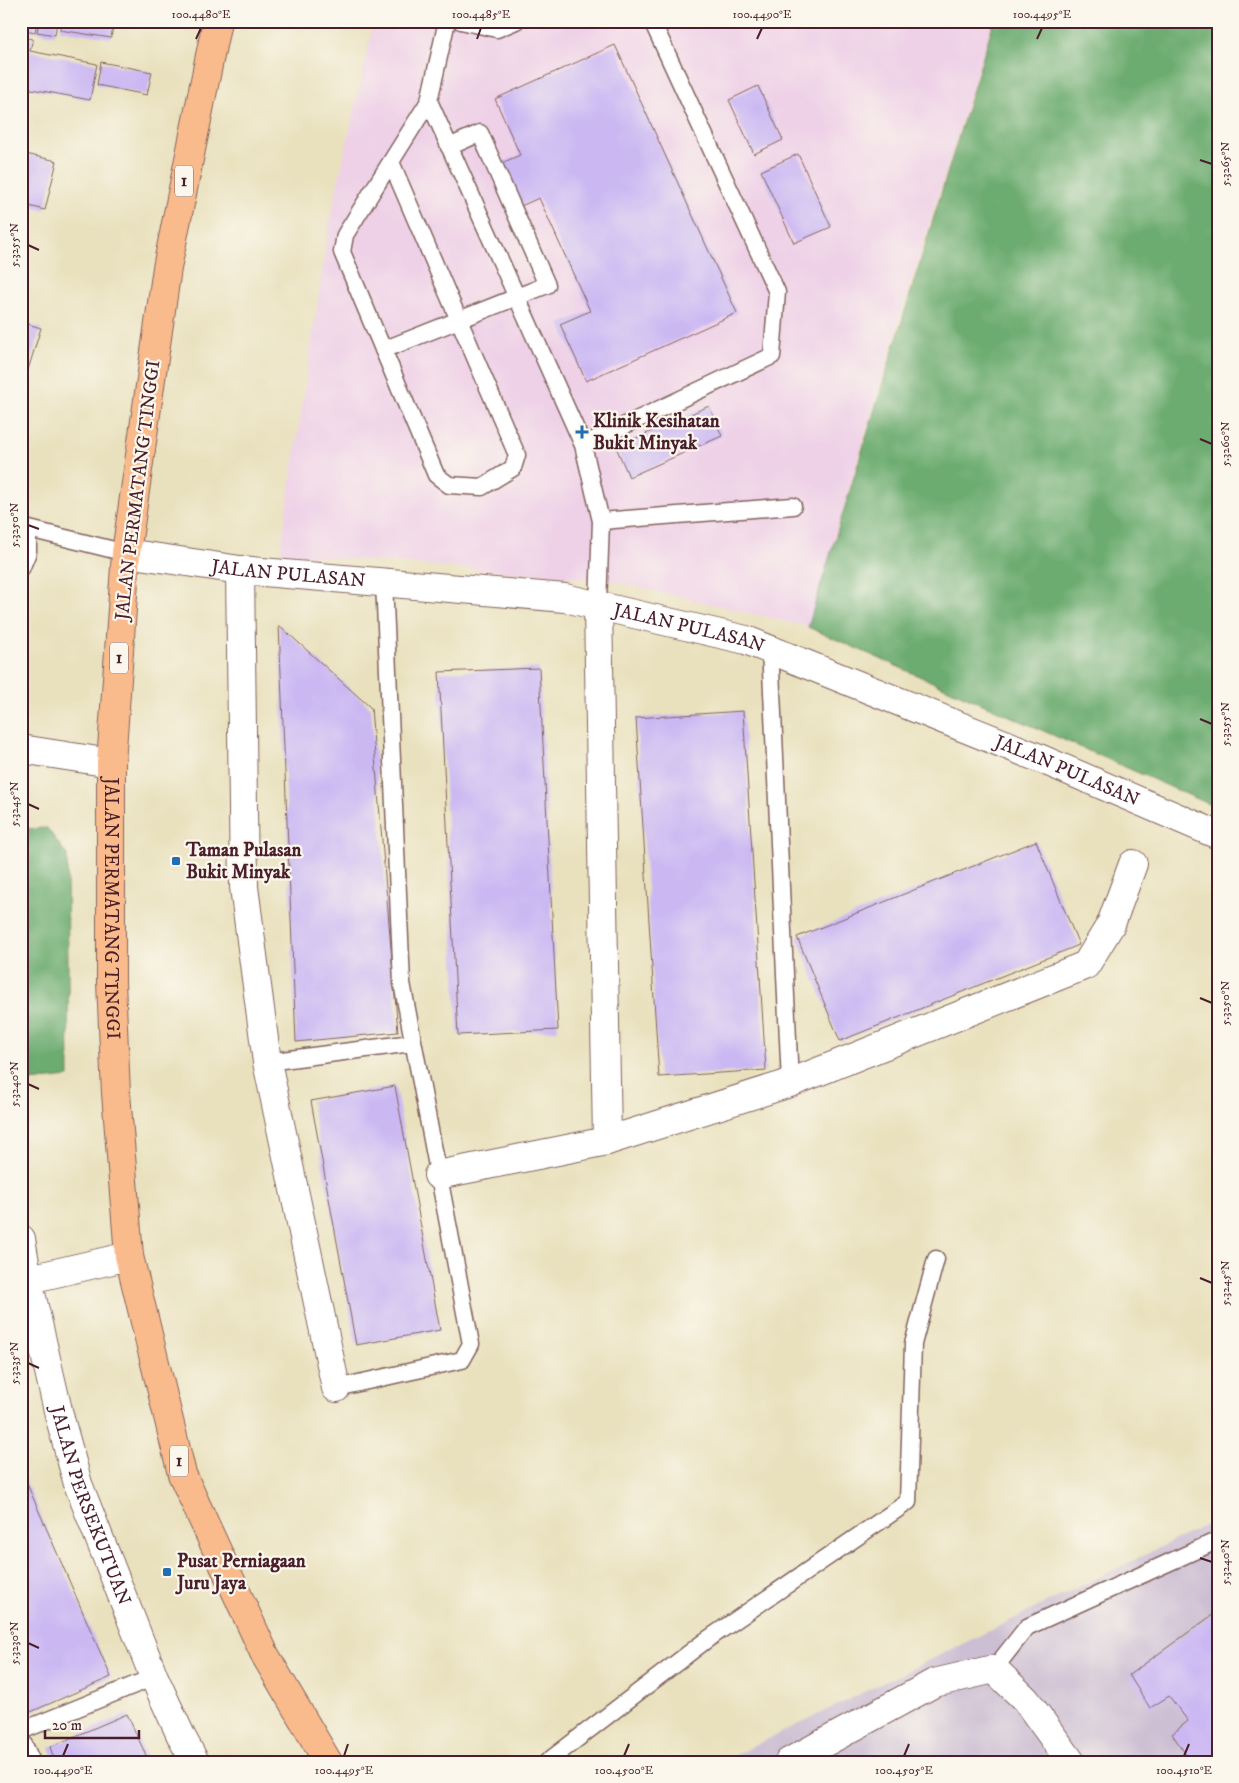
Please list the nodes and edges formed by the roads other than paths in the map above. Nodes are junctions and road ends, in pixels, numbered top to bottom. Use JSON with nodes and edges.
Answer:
{"nodes":[{"id":1,"x":447,"y":21,"type":"edge"},
{"id":2,"x":461,"y":21,"type":"edge"},
{"id":3,"x":516,"y":21,"type":"edge"},
{"id":4,"x":652,"y":21,"type":"edge"},
{"id":5,"x":220,"y":23,"type":"edge"},
{"id":6,"x":429,"y":102,"type":"junction"},
{"id":7,"x":449,"y":147,"type":"junction"},
{"id":8,"x":391,"y":162,"type":"junction"},
{"id":9,"x":516,"y":296,"type":"junction"},
{"id":10,"x":459,"y":319,"type":"junction"},
{"id":11,"x":383,"y":350,"type":"junction"},
{"id":12,"x":583,"y":445,"type":"junction"},
{"id":13,"x":793,"y":506,"type":"dead end"},
{"id":14,"x":602,"y":521,"type":"junction"},
{"id":15,"x":25,"y":528,"type":"edge"},
{"id":16,"x":126,"y":553,"type":"junction"},
{"id":17,"x":21,"y":569,"type":"edge"},
{"id":18,"x":240,"y":570,"type":"junction"},
{"id":19,"x":384,"y":582,"type":"junction"},
{"id":20,"x":598,"y":605,"type":"junction"},
{"id":21,"x":770,"y":648,"type":"junction"},
{"id":22,"x":21,"y":749,"type":"edge"},
{"id":23,"x":111,"y":763,"type":"junction"},
{"id":24,"x":1218,"y":836,"type":"edge"},
{"id":25,"x":1133,"y":864,"type":"dead end"},
{"id":26,"x":412,"y":1043,"type":"junction"},
{"id":27,"x":267,"y":1062,"type":"junction"},
{"id":28,"x":790,"y":1083,"type":"junction"},
{"id":29,"x":607,"y":1141,"type":"junction"},
{"id":30,"x":438,"y":1175,"type":"junction"},
{"id":31,"x":21,"y":1239,"type":"edge"},
{"id":32,"x":129,"y":1256,"type":"junction"},
{"id":33,"x":936,"y":1259,"type":"dead end"},
{"id":34,"x":24,"y":1280,"type":"edge"},
{"id":35,"x":336,"y":1388,"type":"joint"},
{"id":36,"x":1218,"y":1543,"type":"edge"},
{"id":37,"x":994,"y":1669,"type":"junction"},
{"id":38,"x":154,"y":1677,"type":"junction"},
{"id":39,"x":21,"y":1731,"type":"edge"},
{"id":40,"x":21,"y":1738,"type":"edge"},
{"id":41,"x":796,"y":1760,"type":"edge"},
{"id":42,"x":32,"y":1762,"type":"edge"},
{"id":43,"x":196,"y":1762,"type":"edge"},
{"id":44,"x":328,"y":1762,"type":"edge"},
{"id":45,"x":547,"y":1762,"type":"edge"},
{"id":46,"x":1071,"y":1762,"type":"edge"}],
"edges":[{"from":1,"to":6,"type":"lane"},
{"from":2,"to":3,"type":"lane"},
{"from":4,"to":12,"type":"lane"},
{"from":5,"to":16,"type":"highway","name":"JALAN PERMATANG TINGGI","number":"1"},
{"from":6,"to":7,"type":"lane"},
{"from":6,"to":8,"type":"lane"},
{"from":7,"to":9,"type":"lane"},
{"from":7,"to":9,"type":"lane"},
{"from":8,"to":10,"type":"lane"},
{"from":8,"to":11,"type":"lane"},
{"from":9,"to":10,"type":"lane"},
{"from":9,"to":12,"type":"lane"},
{"from":10,"to":11,"type":"lane"},
{"from":10,"to":11,"type":"lane"},
{"from":12,"to":14,"type":"lane"},
{"from":13,"to":14,"type":"lane"},
{"from":14,"to":20,"type":"lane"},
{"from":15,"to":16,"type":"lane"},
{"from":15,"to":17,"type":"lane"},
{"from":16,"to":18,"type":"street","name":"JALAN PULASAN"},
{"from":16,"to":23,"type":"highway","name":"JALAN PERMATANG TINGGI","number":"1"},
{"from":18,"to":19,"type":"street","name":"JALAN PULASAN"},
{"from":18,"to":27,"type":"street"},
{"from":19,"to":20,"type":"street","name":"JALAN PULASAN"},
{"from":19,"to":26,"type":"lane"},
{"from":20,"to":21,"type":"street","name":"JALAN PULASAN"},
{"from":20,"to":29,"type":"street"},
{"from":21,"to":24,"type":"street","name":"JALAN PULASAN"},
{"from":21,"to":28,"type":"lane"},
{"from":22,"to":23,"type":"street"},
{"from":23,"to":32,"type":"highway","name":"JALAN PERMATANG TINGGI","number":"1"},
{"from":25,"to":28,"type":"street"},
{"from":26,"to":27,"type":"lane"},
{"from":26,"to":30,"type":"lane"},
{"from":27,"to":35,"type":"street"},
{"from":28,"to":29,"type":"street"},
{"from":29,"to":30,"type":"street"},
{"from":30,"to":35,"type":"lane"},
{"from":31,"to":34,"type":"street","name":"JALAN PERSEKUTUAN"},
{"from":32,"to":34,"type":"street"},
{"from":32,"to":44,"type":"highway","name":"JALAN PERMATANG TINGGI","number":"1"},
{"from":33,"to":45,"type":"lane"},
{"from":34,"to":38,"type":"street","name":"JALAN PERSEKUTUAN"},
{"from":36,"to":37,"type":"lane"},
{"from":37,"to":41,"type":"street"},
{"from":37,"to":46,"type":"street"},
{"from":38,"to":39,"type":"lane"},
{"from":38,"to":43,"type":"street","name":"JALAN PERSEKUTUAN"},
{"from":40,"to":42,"type":"lane"}]}
